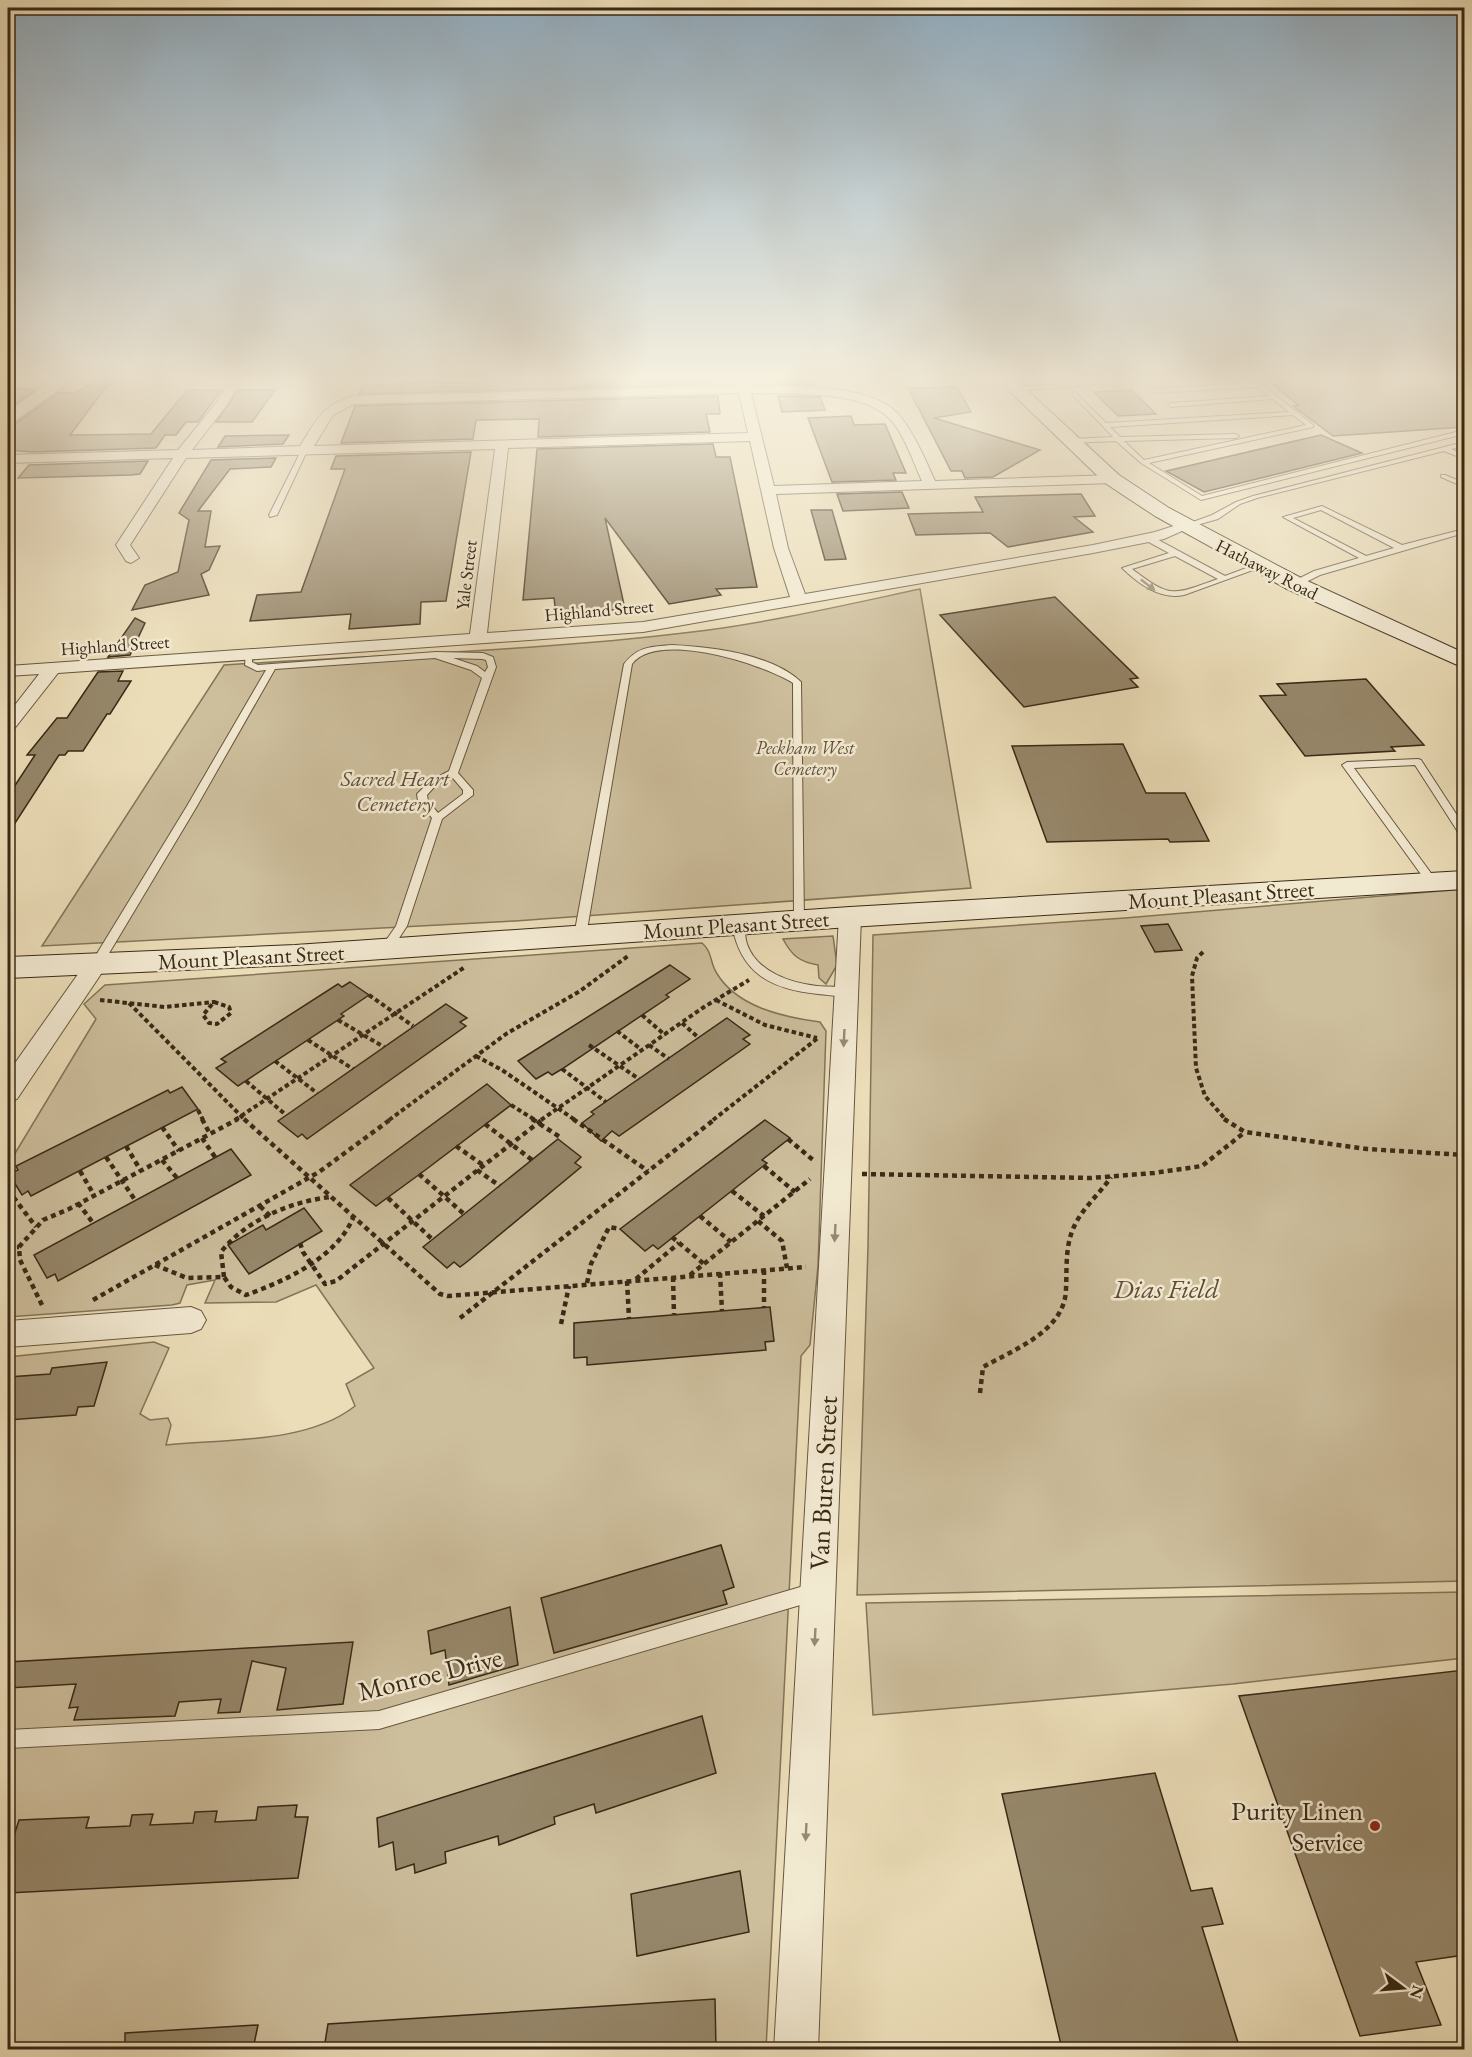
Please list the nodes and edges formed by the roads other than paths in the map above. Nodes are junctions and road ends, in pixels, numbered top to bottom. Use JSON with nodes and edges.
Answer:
{"nodes":[{"id":1,"x":169,"y":474,"type":"edge"},
{"id":2,"x":293,"y":474,"type":"edge"},
{"id":3,"x":498,"y":474,"type":"edge"},
{"id":4,"x":764,"y":474,"type":"edge"},
{"id":5,"x":925,"y":474,"type":"edge"},
{"id":6,"x":1107,"y":474,"type":"edge"},
{"id":7,"x":1162,"y":474,"type":"edge"},
{"id":8,"x":1297,"y":474,"type":"edge"},
{"id":9,"x":1346,"y":474,"type":"edge"},
{"id":10,"x":1443,"y":476,"type":"dead end"},
{"id":11,"x":1112,"y":479,"type":"junction"},
{"id":12,"x":930,"y":484,"type":"junction"},
{"id":13,"x":1464,"y":485,"type":"edge"},
{"id":14,"x":769,"y":490,"type":"junction"},
{"id":15,"x":273,"y":515,"type":"dead end"},
{"id":16,"x":1186,"y":526,"type":"junction"},
{"id":17,"x":1464,"y":531,"type":"edge"},
{"id":18,"x":1148,"y":538,"type":"junction"},
{"id":19,"x":1401,"y":549,"type":"junction"},
{"id":20,"x":1176,"y":553,"type":"junction"},
{"id":21,"x":131,"y":558,"type":"dead end"},
{"id":22,"x":1366,"y":559,"type":"junction"},
{"id":23,"x":1260,"y":566,"type":"junction"},
{"id":24,"x":1224,"y":579,"type":"junction"},
{"id":25,"x":1295,"y":584,"type":"junction"},
{"id":26,"x":799,"y":600,"type":"junction"},
{"id":27,"x":478,"y":639,"type":"junction"},
{"id":28,"x":249,"y":654,"type":"junction"},
{"id":29,"x":436,"y":655,"type":"junction"},
{"id":30,"x":1464,"y":661,"type":"edge"},
{"id":31,"x":52,"y":669,"type":"junction"},
{"id":32,"x":271,"y":669,"type":"junction"},
{"id":33,"x":8,"y":671,"type":"edge"},
{"id":34,"x":487,"y":677,"type":"junction"},
{"id":35,"x":8,"y":725,"type":"edge"},
{"id":36,"x":453,"y":773,"type":"junction"},
{"id":37,"x":437,"y":818,"type":"junction"},
{"id":38,"x":1464,"y":833,"type":"edge"},
{"id":39,"x":1464,"y":880,"type":"edge"},
{"id":40,"x":1432,"y":882,"type":"junction"},
{"id":41,"x":850,"y":917,"type":"junction"},
{"id":42,"x":799,"y":921,"type":"junction"},
{"id":43,"x":738,"y":925,"type":"junction"},
{"id":44,"x":580,"y":936,"type":"junction"},
{"id":45,"x":386,"y":949,"type":"junction"},
{"id":46,"x":96,"y":965,"type":"junction"},
{"id":47,"x":8,"y":968,"type":"edge"},
{"id":48,"x":845,"y":1004,"type":"junction"},
{"id":49,"x":8,"y":1092,"type":"edge"},
{"id":50,"x":191,"y":1320,"type":"dead end"},
{"id":51,"x":8,"y":1334,"type":"edge"},
{"id":52,"x":818,"y":1591,"type":"junction"},
{"id":53,"x":8,"y":1739,"type":"edge"},
{"id":54,"x":796,"y":2049,"type":"edge"}],
"edges":[{"from":1,"to":21,"type":"street"},
{"from":2,"to":15,"type":"lane"},
{"from":3,"to":27,"type":"street","name":"Yale Street"},
{"from":4,"to":14,"type":"street"},
{"from":5,"to":12,"type":"street"},
{"from":6,"to":11,"type":"main road","name":"Hathaway Road"},
{"from":7,"to":8,"type":"lane"},
{"from":9,"to":16,"type":"lane"},
{"from":10,"to":13,"type":"lane"},
{"from":11,"to":12,"type":"street"},
{"from":11,"to":16,"type":"main road","name":"Hathaway Road"},
{"from":12,"to":14,"type":"street"},
{"from":14,"to":26,"type":"street"},
{"from":16,"to":18,"type":"street","name":"Highland Street"},
{"from":16,"to":23,"type":"main road","name":"Hathaway Road"},
{"from":17,"to":19,"type":"lane"},
{"from":18,"to":20,"type":"lane"},
{"from":18,"to":26,"type":"street","name":"Highland Street"},
{"from":19,"to":22,"type":"lane"},
{"from":19,"to":22,"type":"lane"},
{"from":20,"to":24,"type":"lane"},
{"from":20,"to":24,"type":"lane","one_way":true},
{"from":22,"to":25,"type":"lane"},
{"from":23,"to":24,"type":"lane"},
{"from":23,"to":25,"type":"main road","name":"Hathaway Road"},
{"from":25,"to":30,"type":"main road","name":"Hathaway Road"},
{"from":26,"to":27,"type":"street","name":"Highland Street"},
{"from":27,"to":28,"type":"street","name":"Highland Street"},
{"from":28,"to":31,"type":"street","name":"Highland Street"},
{"from":28,"to":32,"type":"lane"},
{"from":29,"to":32,"type":"lane"},
{"from":29,"to":34,"type":"lane"},
{"from":29,"to":34,"type":"lane"},
{"from":31,"to":33,"type":"street","name":"Highland Street"},
{"from":31,"to":35,"type":"street"},
{"from":32,"to":46,"type":"lane"},
{"from":34,"to":36,"type":"lane"},
{"from":36,"to":37,"type":"lane"},
{"from":36,"to":37,"type":"lane"},
{"from":37,"to":45,"type":"lane"},
{"from":38,"to":40,"type":"lane"},
{"from":39,"to":40,"type":"main road","name":"Mount Pleasant Street"},
{"from":40,"to":41,"type":"main road","name":"Mount Pleasant Street"},
{"from":41,"to":42,"type":"main road","name":"Mount Pleasant Street"},
{"from":41,"to":48,"type":"street","name":"Van Buren Street"},
{"from":42,"to":43,"type":"main road","name":"Mount Pleasant Street"},
{"from":42,"to":44,"type":"lane"},
{"from":43,"to":44,"type":"main road","name":"Mount Pleasant Street"},
{"from":43,"to":48,"type":"lane"},
{"from":44,"to":45,"type":"main road","name":"Mount Pleasant Street"},
{"from":45,"to":46,"type":"main road","name":"Mount Pleasant Street"},
{"from":46,"to":47,"type":"main road","name":"Mount Pleasant Street"},
{"from":46,"to":49,"type":"street"},
{"from":48,"to":52,"type":"street","name":"Van Buren Street","one_way":true},
{"from":50,"to":51,"type":"street"},
{"from":52,"to":53,"type":"lane","name":"Monroe Drive"},
{"from":52,"to":54,"type":"street","name":"Van Buren Street","one_way":true}]}
